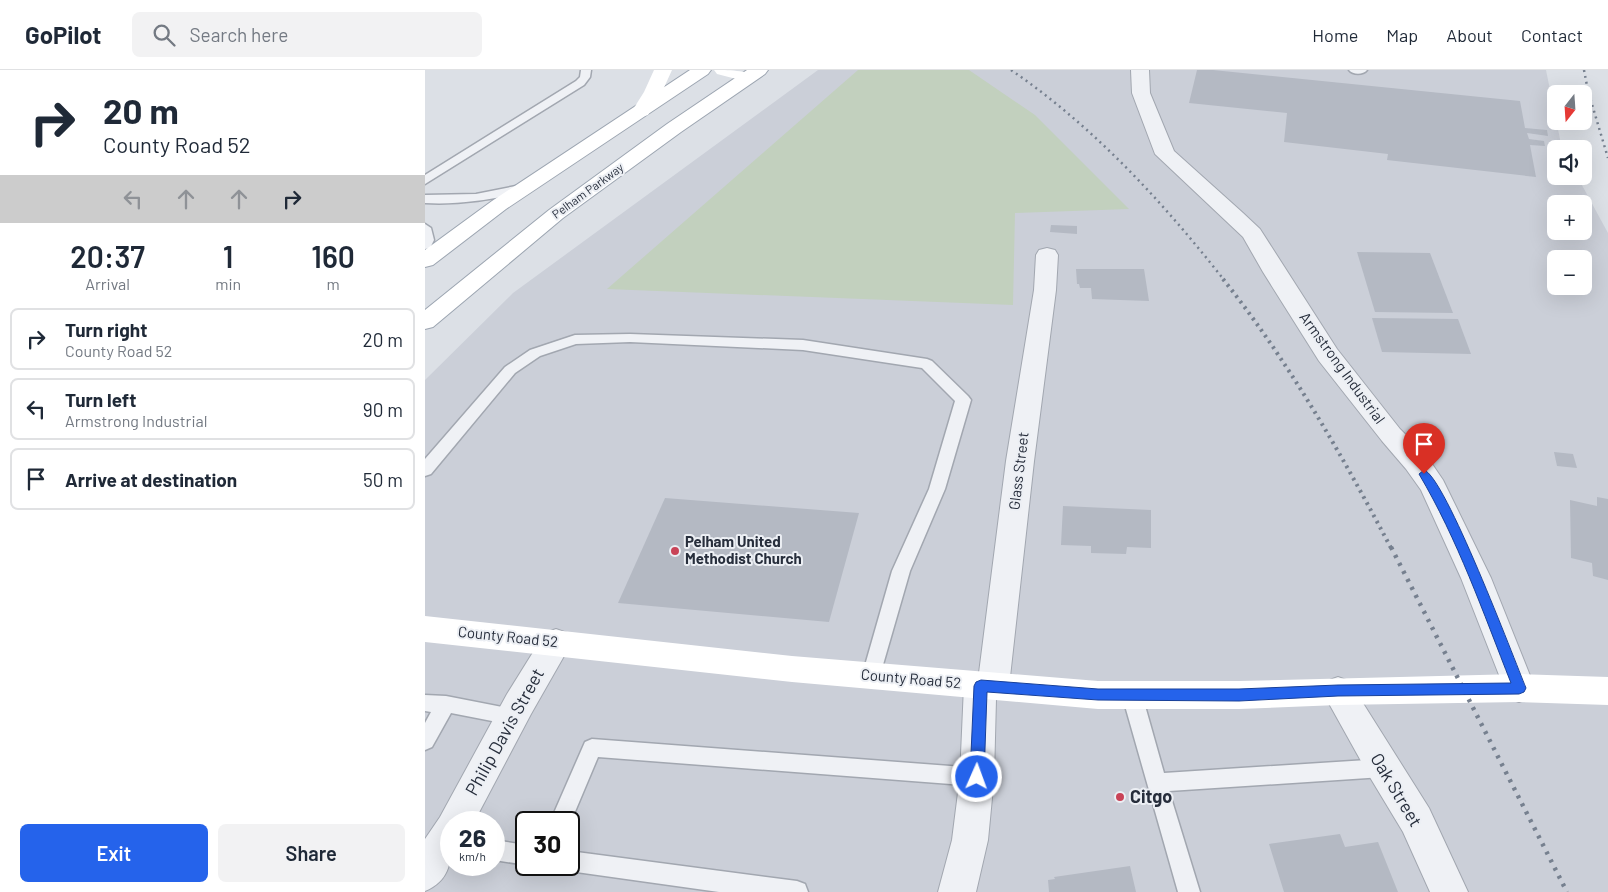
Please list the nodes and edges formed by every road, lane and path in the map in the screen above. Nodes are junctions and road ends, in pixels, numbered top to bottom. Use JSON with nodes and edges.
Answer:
{"nodes":[{"id":1,"x":586,"y":70,"type":"edge"},
{"id":2,"x":663,"y":70,"type":"edge"},
{"id":3,"x":703,"y":70,"type":"edge"},
{"id":4,"x":723,"y":70,"type":"edge"},
{"id":5,"x":1140,"y":70,"type":"edge"},
{"id":6,"x":1354,"y":70,"type":"edge"},
{"id":7,"x":1362,"y":70,"type":"edge"},
{"id":8,"x":754,"y":74,"type":"edge"},
{"id":9,"x":641,"y":111,"type":"junction"},
{"id":10,"x":425,"y":180,"type":"edge"},
{"id":11,"x":526,"y":188,"type":"junction"},
{"id":12,"x":425,"y":199,"type":"edge"},
{"id":13,"x":425,"y":228,"type":"edge"},
{"id":14,"x":425,"y":245,"type":"edge"},
{"id":15,"x":1047,"y":255,"type":"dead end"},
{"id":16,"x":425,"y":260,"type":"edge"},
{"id":17,"x":425,"y":322,"type":"edge"},
{"id":18,"x":425,"y":470,"type":"edge"},
{"id":19,"x":425,"y":629,"type":"edge"},
{"id":20,"x":556,"y":642,"type":"junction"},
{"id":21,"x":871,"y":676,"type":"junction"},
{"id":22,"x":987,"y":686,"type":"junction"},
{"id":23,"x":1519,"y":688,"type":"junction"},
{"id":24,"x":1338,"y":691,"type":"junction"},
{"id":25,"x":1132,"y":695,"type":"junction"},
{"id":26,"x":1605,"y":696,"type":"edge"},
{"id":27,"x":425,"y":703,"type":"edge"},
{"id":28,"x":446,"y":704,"type":"junction"},
{"id":29,"x":513,"y":717,"type":"junction"},
{"id":30,"x":425,"y":741,"type":"edge"},
{"id":31,"x":1383,"y":768,"type":"junction"},
{"id":32,"x":977,"y":777,"type":"junction"},
{"id":33,"x":1156,"y":783,"type":"junction"},
{"id":34,"x":463,"y":811,"type":"edge"},
{"id":35,"x":565,"y":811,"type":"edge"},
{"id":36,"x":440,"y":850,"type":"edge"},
{"id":37,"x":580,"y":862,"type":"edge"},
{"id":38,"x":425,"y":873,"type":"edge"},
{"id":39,"x":797,"y":892,"type":"edge"},
{"id":40,"x":957,"y":892,"type":"edge"},
{"id":41,"x":1189,"y":892,"type":"edge"},
{"id":42,"x":1449,"y":892,"type":"edge"}],
"edges":[{"from":1,"to":10,"type":"lane"},
{"from":2,"to":9,"type":"main road"},
{"from":3,"to":9,"type":"main road"},
{"from":4,"to":8,"type":"main road"},
{"from":5,"to":23,"type":"street","name":"Armstrong Industrial"},
{"from":6,"to":7,"type":"lane"},
{"from":8,"to":17,"type":"main road","name":"Pelham Parkway"},
{"from":9,"to":11,"type":"main road"},
{"from":11,"to":12,"type":"lane"},
{"from":11,"to":16,"type":"main road"},
{"from":13,"to":14,"type":"lane"},
{"from":15,"to":22,"type":"street","name":"Glass Street"},
{"from":18,"to":21,"type":"lane"},
{"from":19,"to":20,"type":"main road","name":"County Road 52"},
{"from":20,"to":21,"type":"main road","name":"County Road 52"},
{"from":20,"to":29,"type":"street","name":"Philip Davis Street"},
{"from":21,"to":22,"type":"main road","name":"County Road 52"},
{"from":22,"to":25,"type":"main road","name":"County Road 52"},
{"from":22,"to":32,"type":"street","name":"Glass Street"},
{"from":23,"to":24,"type":"main road","name":"County Road 52"},
{"from":23,"to":26,"type":"main road","name":"County Road 52"},
{"from":24,"to":25,"type":"main road","name":"County Road 52"},
{"from":24,"to":31,"type":"street","name":"Oak Street"},
{"from":25,"to":33,"type":"lane"},
{"from":27,"to":28,"type":"lane"},
{"from":28,"to":29,"type":"lane"},
{"from":28,"to":30,"type":"lane"},
{"from":29,"to":34,"type":"street","name":"Philip Davis Street"},
{"from":31,"to":33,"type":"lane"},
{"from":31,"to":42,"type":"street","name":"Oak Street"},
{"from":32,"to":35,"type":"lane"},
{"from":32,"to":40,"type":"street","name":"Glass Street"},
{"from":33,"to":41,"type":"lane"},
{"from":36,"to":38,"type":"street","name":"Philip Davis Street"},
{"from":37,"to":39,"type":"lane"}]}
